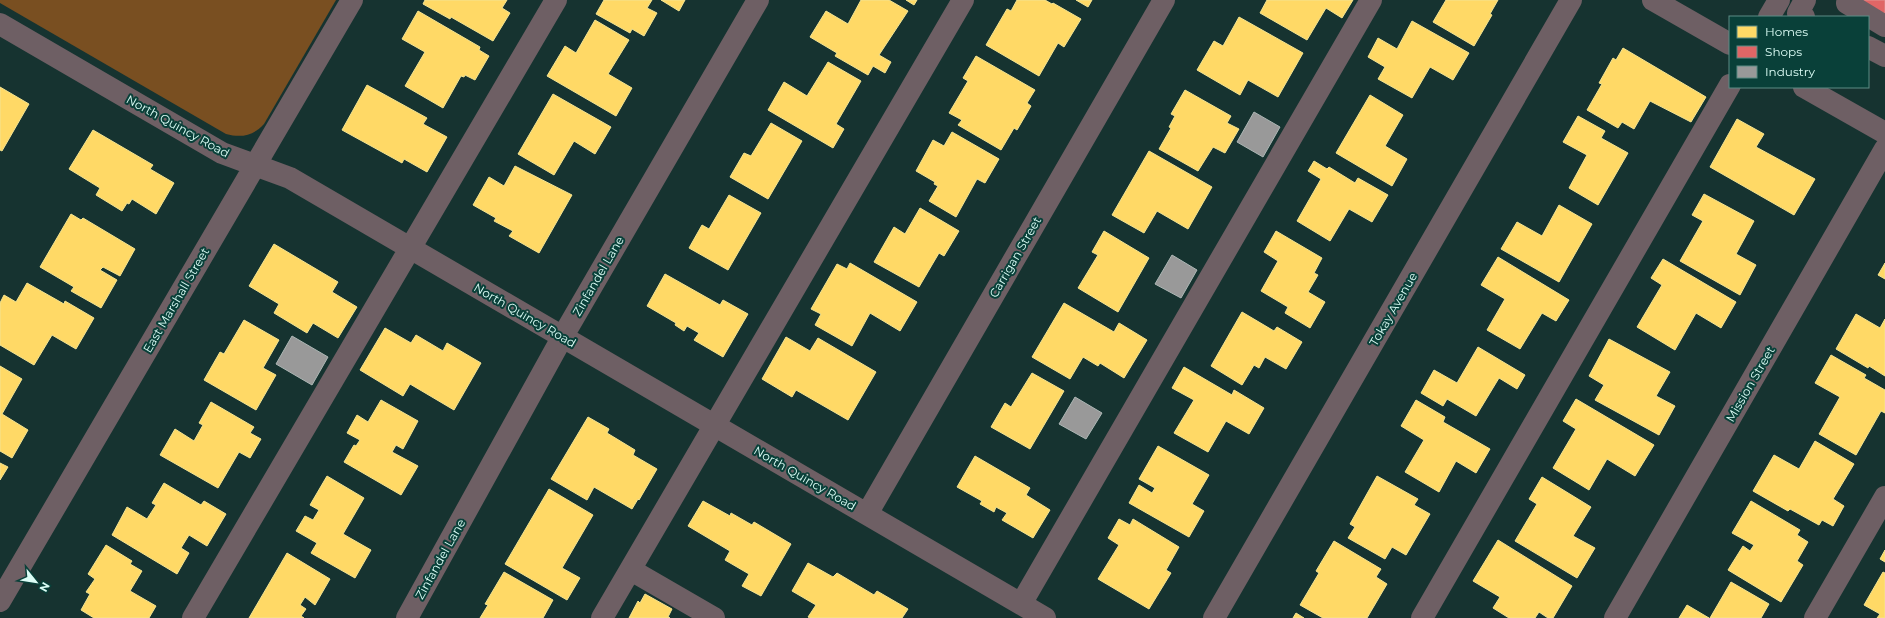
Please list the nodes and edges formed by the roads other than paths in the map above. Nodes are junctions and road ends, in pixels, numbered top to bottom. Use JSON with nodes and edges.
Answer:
{"nodes":[{"id":1,"x":352,"y":0,"type":"edge"},
{"id":2,"x":556,"y":0,"type":"edge"},
{"id":3,"x":758,"y":0,"type":"edge"},
{"id":4,"x":963,"y":0,"type":"edge"},
{"id":5,"x":1164,"y":0,"type":"edge"},
{"id":6,"x":1371,"y":0,"type":"edge"},
{"id":7,"x":1571,"y":0,"type":"edge"},
{"id":8,"x":1653,"y":0,"type":"edge"},
{"id":9,"x":1779,"y":0,"type":"edge"},
{"id":10,"x":1805,"y":0,"type":"edge"},
{"id":11,"x":1847,"y":3,"type":"dead end"},
{"id":12,"x":1770,"y":16,"type":"edge"},
{"id":13,"x":1802,"y":16,"type":"edge"},
{"id":14,"x":1868,"y":16,"type":"edge"},
{"id":15,"x":1869,"y":16,"type":"edge"},
{"id":16,"x":0,"y":24,"type":"edge"},
{"id":17,"x":1885,"y":26,"type":"edge"},
{"id":18,"x":1729,"y":43,"type":"edge"},
{"id":19,"x":1869,"y":48,"type":"edge"},
{"id":20,"x":1885,"y":56,"type":"edge"},
{"id":21,"x":1729,"y":87,"type":"edge"},
{"id":22,"x":1806,"y":88,"type":"edge"},
{"id":23,"x":1885,"y":133,"type":"edge"},
{"id":24,"x":1885,"y":149,"type":"edge"},
{"id":25,"x":255,"y":165,"type":"junction"},
{"id":26,"x":410,"y":249,"type":"junction"},
{"id":27,"x":563,"y":336,"type":"junction"},
{"id":28,"x":715,"y":425,"type":"junction"},
{"id":29,"x":1885,"y":497,"type":"edge"},
{"id":30,"x":867,"y":514,"type":"junction"},
{"id":31,"x":631,"y":570,"type":"junction"},
{"id":32,"x":0,"y":601,"type":"edge"},
{"id":33,"x":1021,"y":604,"type":"junction"},
{"id":34,"x":193,"y":618,"type":"edge"},
{"id":35,"x":407,"y":618,"type":"edge"},
{"id":36,"x":602,"y":618,"type":"edge"},
{"id":37,"x":714,"y":618,"type":"edge"},
{"id":38,"x":1045,"y":618,"type":"edge"},
{"id":39,"x":1214,"y":618,"type":"edge"},
{"id":40,"x":1422,"y":618,"type":"edge"},
{"id":41,"x":1615,"y":618,"type":"edge"},
{"id":42,"x":1815,"y":618,"type":"edge"}],
"edges":[{"from":1,"to":25,"type":"street","name":"East Marshall Street"},
{"from":2,"to":26,"type":"street"},
{"from":3,"to":27,"type":"street","name":"Zinfandel Lane"},
{"from":4,"to":28,"type":"street"},
{"from":5,"to":30,"type":"street","name":"Carrigan Street"},
{"from":6,"to":33,"type":"street"},
{"from":7,"to":39,"type":"street","name":"Tokay Avenue"},
{"from":8,"to":18,"type":"street"},
{"from":9,"to":12,"type":"street"},
{"from":10,"to":13,"type":"street"},
{"from":11,"to":14,"type":"street"},
{"from":15,"to":17,"type":"street"},
{"from":16,"to":25,"type":"street","name":"North Quincy Road"},
{"from":19,"to":20,"type":"street"},
{"from":21,"to":40,"type":"street"},
{"from":22,"to":23,"type":"street"},
{"from":24,"to":41,"type":"street","name":"Mission Street"},
{"from":25,"to":26,"type":"street","name":"North Quincy Road"},
{"from":25,"to":32,"type":"street","name":"East Marshall Street"},
{"from":26,"to":27,"type":"street","name":"North Quincy Road"},
{"from":26,"to":34,"type":"street"},
{"from":27,"to":28,"type":"street","name":"North Quincy Road"},
{"from":27,"to":35,"type":"street","name":"Zinfandel Lane"},
{"from":28,"to":30,"type":"street","name":"North Quincy Road"},
{"from":28,"to":31,"type":"street"},
{"from":29,"to":42,"type":"street"},
{"from":30,"to":33,"type":"street","name":"North Quincy Road"},
{"from":31,"to":36,"type":"street"},
{"from":31,"to":37,"type":"street"},
{"from":33,"to":38,"type":"street","name":"North Quincy Road"}]}
